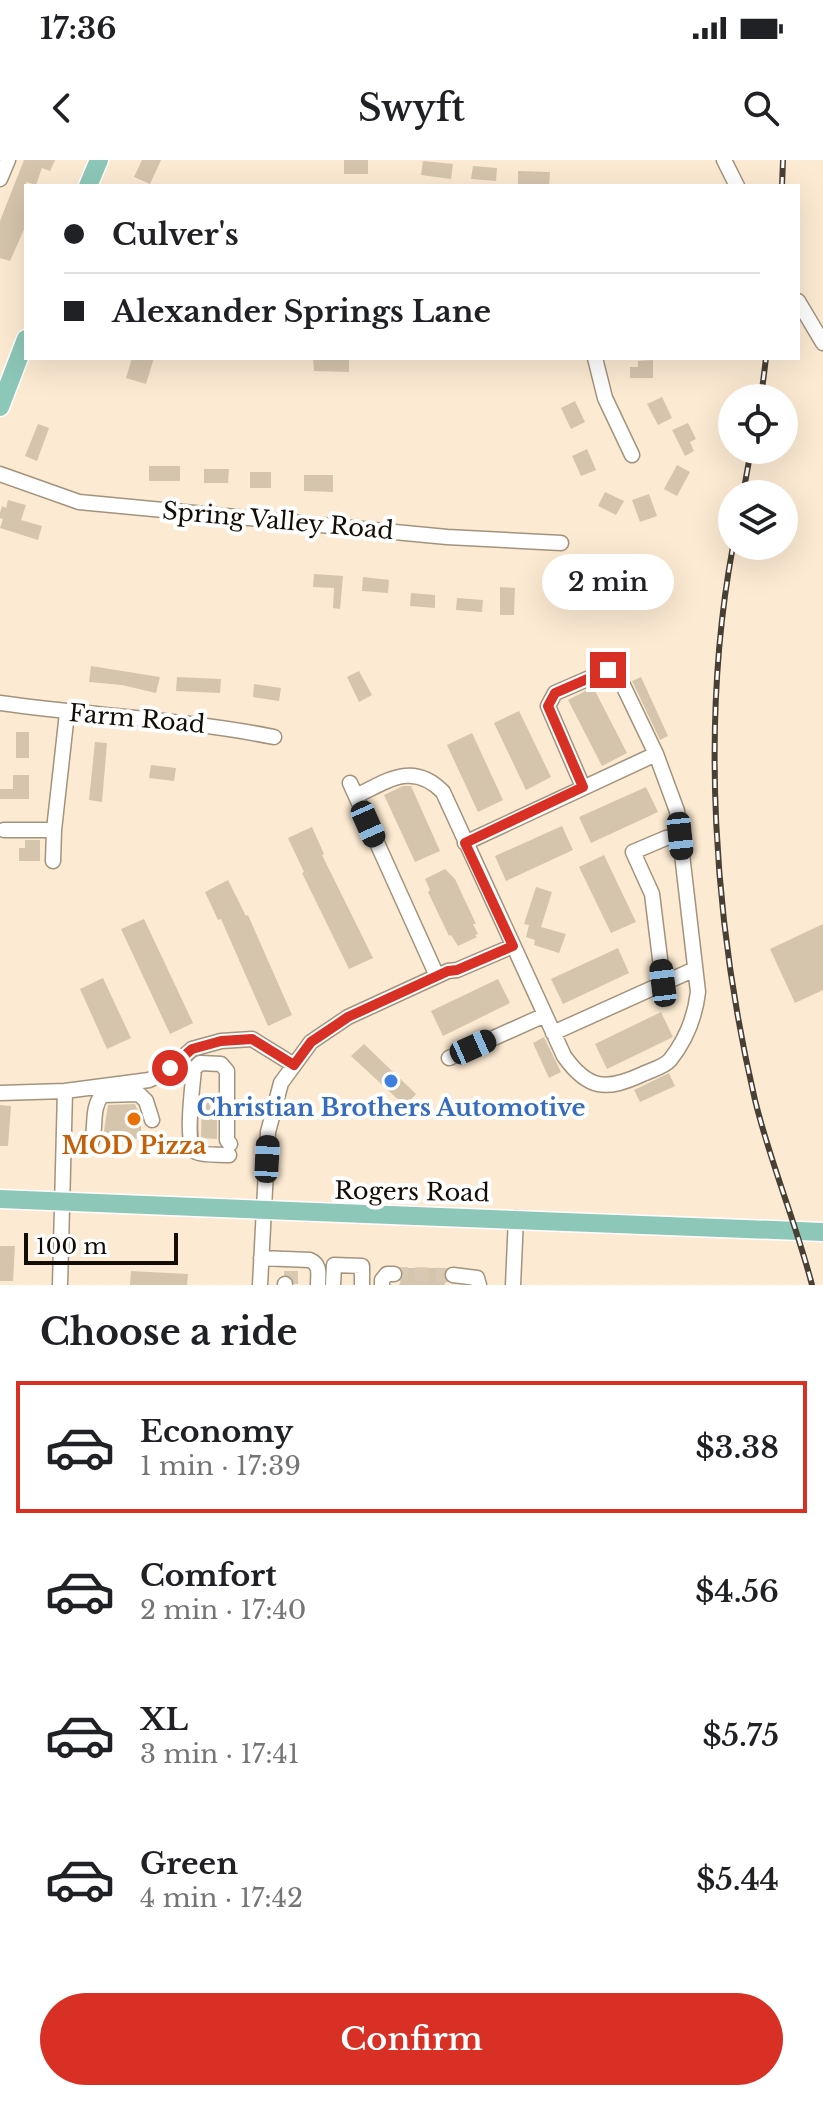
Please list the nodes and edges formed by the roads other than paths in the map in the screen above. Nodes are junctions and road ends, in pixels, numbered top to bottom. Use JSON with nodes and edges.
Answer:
{"nodes":[{"id":1,"x":8,"y":160,"type":"edge"},
{"id":2,"x":99,"y":160,"type":"edge"},
{"id":3,"x":724,"y":160,"type":"edge"},
{"id":4,"x":0,"y":179,"type":"edge"},
{"id":5,"x":89,"y":184,"type":"edge"},
{"id":6,"x":736,"y":184,"type":"edge"},
{"id":7,"x":800,"y":304,"type":"edge"},
{"id":8,"x":823,"y":343,"type":"edge"},
{"id":9,"x":24,"y":344,"type":"edge"},
{"id":10,"x":596,"y":360,"type":"edge"},
{"id":11,"x":0,"y":407,"type":"edge"},
{"id":12,"x":632,"y":455,"type":"dead end"},
{"id":13,"x":0,"y":474,"type":"edge"},
{"id":14,"x":561,"y":543,"type":"dead end"},
{"id":15,"x":0,"y":703,"type":"edge"},
{"id":16,"x":67,"y":713,"type":"junction"},
{"id":17,"x":274,"y":737,"type":"dead end"},
{"id":18,"x":656,"y":754,"type":"junction"},
{"id":19,"x":583,"y":787,"type":"junction"},
{"id":20,"x":4,"y":830,"type":"dead end"},
{"id":21,"x":54,"y":830,"type":"junction"},
{"id":22,"x":680,"y":836,"type":"junction"},
{"id":23,"x":465,"y":843,"type":"junction"},
{"id":24,"x":53,"y":861,"type":"dead end"},
{"id":25,"x":511,"y":942,"type":"junction"},
{"id":26,"x":695,"y":969,"type":"junction"},
{"id":27,"x":443,"y":974,"type":"junction"},
{"id":28,"x":663,"y":983,"type":"junction"},
{"id":29,"x":545,"y":1015,"type":"junction"},
{"id":30,"x":553,"y":1033,"type":"junction"},
{"id":31,"x":449,"y":1058,"type":"dead end"},
{"id":32,"x":294,"y":1065,"type":"junction"},
{"id":33,"x":65,"y":1091,"type":"junction"},
{"id":34,"x":0,"y":1093,"type":"edge"},
{"id":35,"x":152,"y":1120,"type":"dead end"},
{"id":36,"x":88,"y":1148,"type":"dead end"},
{"id":37,"x":229,"y":1150,"type":"joint"},
{"id":38,"x":0,"y":1199,"type":"edge"},
{"id":39,"x":62,"y":1202,"type":"junction"},
{"id":40,"x":264,"y":1212,"type":"junction"},
{"id":41,"x":516,"y":1218,"type":"junction"},
{"id":42,"x":823,"y":1232,"type":"edge"},
{"id":43,"x":261,"y":1258,"type":"junction"},
{"id":44,"x":394,"y":1274,"type":"tunnel mouth"},
{"id":45,"x":288,"y":1275,"type":"edge"},
{"id":46,"x":453,"y":1275,"type":"tunnel mouth"},
{"id":47,"x":60,"y":1285,"type":"edge"},
{"id":48,"x":260,"y":1285,"type":"edge"},
{"id":49,"x":318,"y":1285,"type":"edge"},
{"id":50,"x":333,"y":1285,"type":"edge"},
{"id":51,"x":362,"y":1285,"type":"edge"},
{"id":52,"x":382,"y":1285,"type":"edge"},
{"id":53,"x":479,"y":1285,"type":"edge"},
{"id":54,"x":513,"y":1285,"type":"edge"}],
"edges":[{"from":1,"to":4,"type":"street"},
{"from":2,"to":5,"type":"main road"},
{"from":3,"to":6,"type":"street"},
{"from":7,"to":8,"type":"street"},
{"from":9,"to":11,"type":"main road"},
{"from":10,"to":12,"type":"street"},
{"from":13,"to":14,"type":"street","name":"Spring Valley Road"},
{"from":15,"to":16,"type":"street","name":"Farm Road"},
{"from":16,"to":17,"type":"street","name":"Farm Road"},
{"from":16,"to":21,"type":"street"},
{"from":18,"to":19,"type":"street"},
{"from":18,"to":19,"type":"street"},
{"from":18,"to":22,"type":"street"},
{"from":19,"to":23,"type":"street"},
{"from":20,"to":21,"type":"street"},
{"from":21,"to":24,"type":"street"},
{"from":22,"to":26,"type":"street"},
{"from":22,"to":28,"type":"street"},
{"from":23,"to":25,"type":"street"},
{"from":23,"to":27,"type":"street"},
{"from":25,"to":27,"type":"street"},
{"from":25,"to":29,"type":"street"},
{"from":26,"to":28,"type":"street"},
{"from":26,"to":30,"type":"street"},
{"from":27,"to":32,"type":"street"},
{"from":28,"to":30,"type":"street"},
{"from":29,"to":30,"type":"street"},
{"from":29,"to":31,"type":"street"},
{"from":32,"to":33,"type":"street"},
{"from":32,"to":40,"type":"street"},
{"from":33,"to":34,"type":"street"},
{"from":33,"to":39,"type":"street"},
{"from":35,"to":36,"type":"street"},
{"from":37,"to":37,"type":"street"},
{"from":38,"to":39,"type":"main road","name":"Rogers Road"},
{"from":39,"to":40,"type":"main road","name":"Rogers Road"},
{"from":39,"to":47,"type":"street"},
{"from":40,"to":41,"type":"main road","name":"Rogers Road"},
{"from":40,"to":43,"type":"street"},
{"from":41,"to":42,"type":"main road","name":"Rogers Road"},
{"from":41,"to":54,"type":"street"},
{"from":43,"to":45,"type":"street"},
{"from":43,"to":48,"type":"street"},
{"from":44,"to":52,"type":"street"},
{"from":45,"to":49,"type":"street"},
{"from":46,"to":53,"type":"street"},
{"from":50,"to":51,"type":"street"}]}
